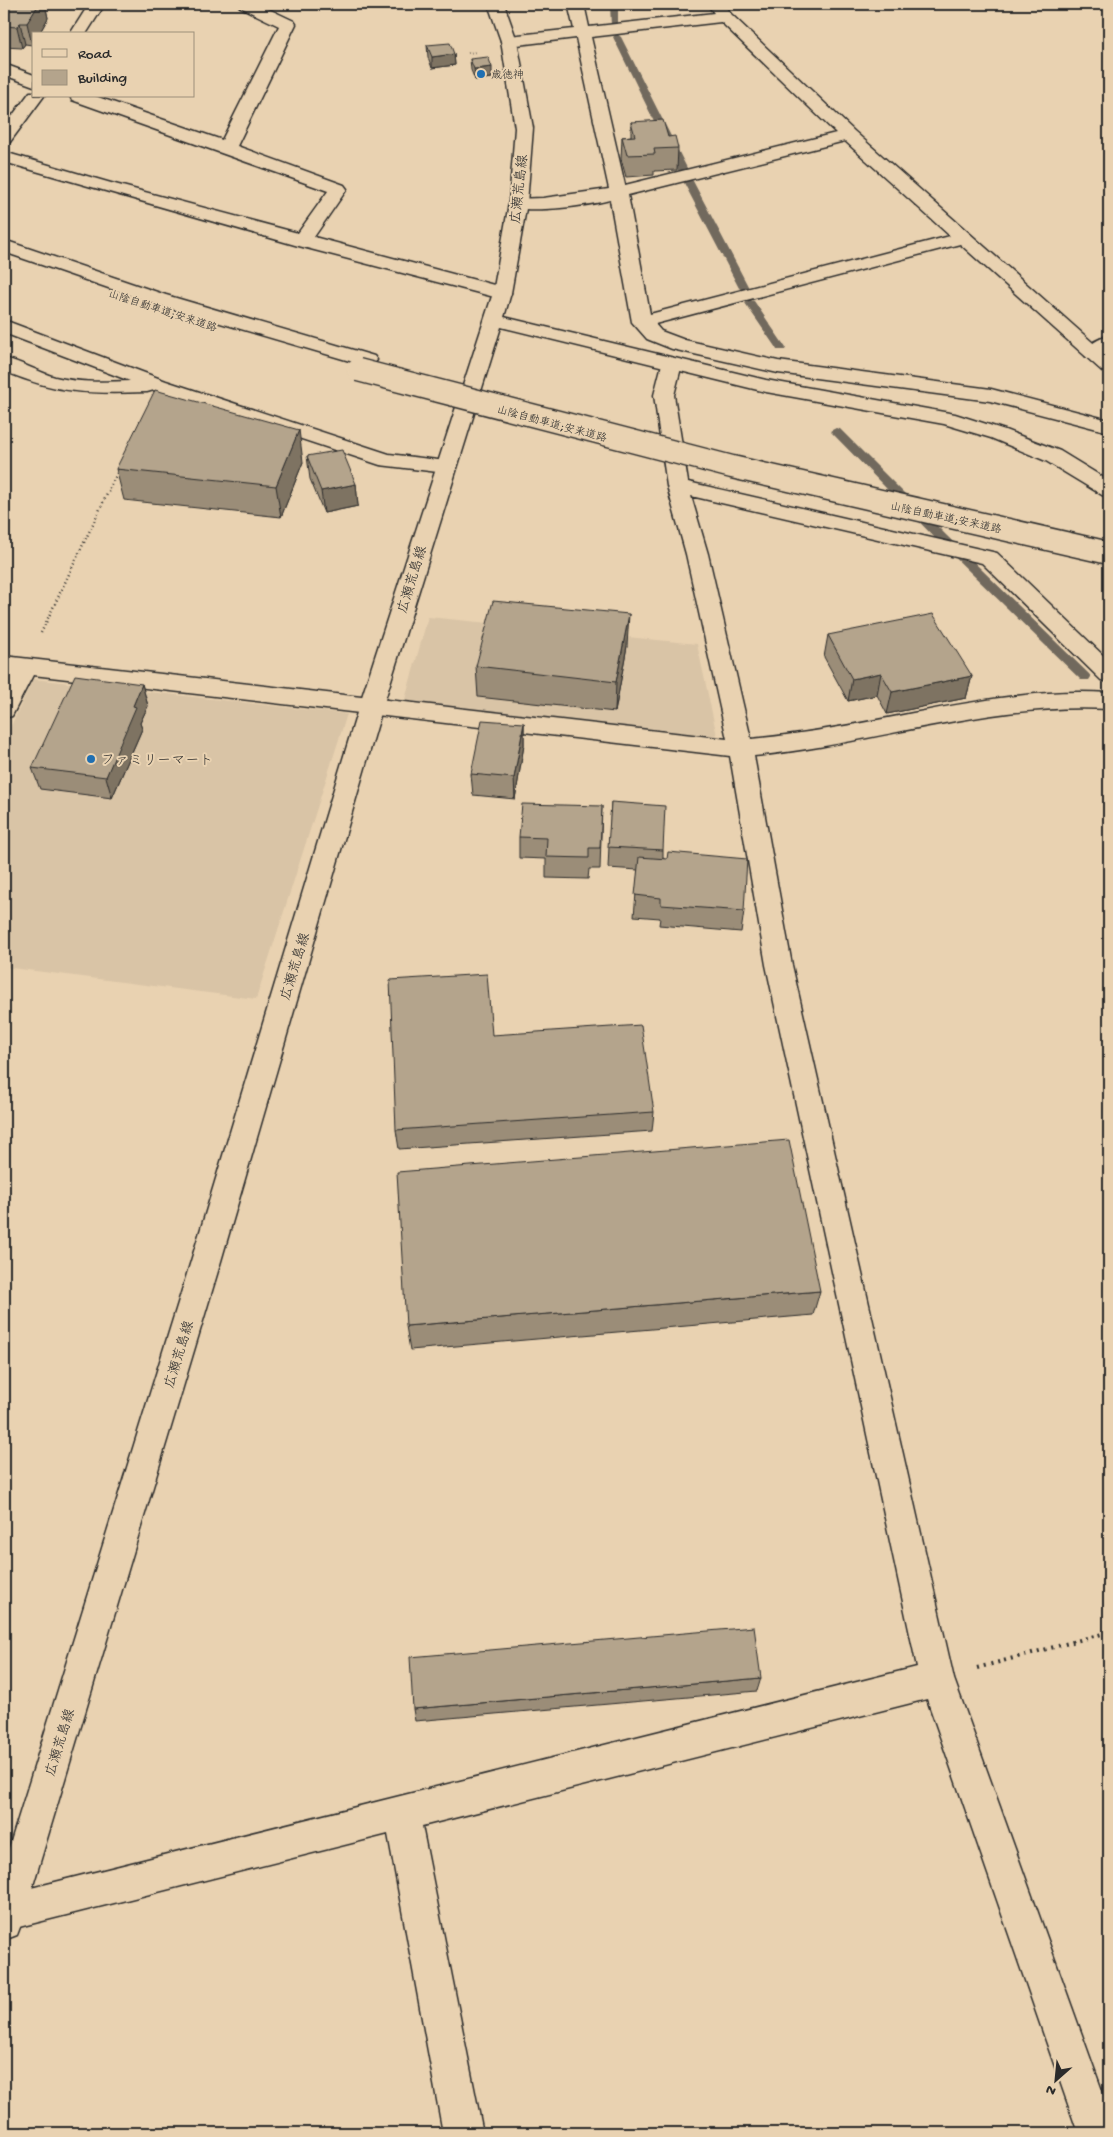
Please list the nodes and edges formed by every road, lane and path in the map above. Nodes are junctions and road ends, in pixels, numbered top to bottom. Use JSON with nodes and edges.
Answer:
{"nodes":[{"id":1,"x":97,"y":4,"type":"edge"},
{"id":2,"x":246,"y":4,"type":"edge"},
{"id":3,"x":496,"y":4,"type":"edge"},
{"id":4,"x":576,"y":4,"type":"edge"},
{"id":5,"x":720,"y":10,"type":"edge"},
{"id":6,"x":79,"y":32,"type":"edge"},
{"id":7,"x":583,"y":34,"type":"junction"},
{"id":8,"x":508,"y":41,"type":"junction"},
{"id":9,"x":4,"y":69,"type":"edge"},
{"id":10,"x":32,"y":79,"type":"edge"},
{"id":11,"x":34,"y":98,"type":"edge"},
{"id":12,"x":84,"y":98,"type":"edge"},
{"id":13,"x":848,"y":135,"type":"junction"},
{"id":14,"x":4,"y":138,"type":"edge"},
{"id":15,"x":227,"y":148,"type":"junction"},
{"id":16,"x":4,"y":157,"type":"edge"},
{"id":17,"x":618,"y":192,"type":"junction"},
{"id":18,"x":518,"y":203,"type":"junction"},
{"id":19,"x":963,"y":238,"type":"junction"},
{"id":20,"x":302,"y":240,"type":"junction"},
{"id":21,"x":4,"y":246,"type":"edge"},
{"id":22,"x":4,"y":258,"type":"edge"},
{"id":23,"x":502,"y":293,"type":"junction"},
{"id":24,"x":494,"y":320,"type":"junction"},
{"id":25,"x":642,"y":322,"type":"junction"},
{"id":26,"x":4,"y":326,"type":"edge"},
{"id":27,"x":1109,"y":340,"type":"edge"},
{"id":28,"x":1092,"y":352,"type":"junction"},
{"id":29,"x":4,"y":364,"type":"edge"},
{"id":30,"x":672,"y":364,"type":"junction"},
{"id":31,"x":362,"y":365,"type":"junction"},
{"id":32,"x":1109,"y":367,"type":"edge"},
{"id":33,"x":158,"y":385,"type":"junction"},
{"id":34,"x":1109,"y":426,"type":"edge"},
{"id":35,"x":121,"y":464,"type":"edge"},
{"id":36,"x":446,"y":467,"type":"junction"},
{"id":37,"x":678,"y":486,"type":"junction"},
{"id":38,"x":1109,"y":490,"type":"edge"},
{"id":39,"x":1109,"y":538,"type":"edge"},
{"id":40,"x":1109,"y":553,"type":"edge"},
{"id":41,"x":14,"y":666,"type":"edge"},
{"id":42,"x":1109,"y":674,"type":"edge"},
{"id":43,"x":1109,"y":701,"type":"edge"},
{"id":44,"x":371,"y":706,"type":"junction"},
{"id":45,"x":4,"y":710,"type":"edge"},
{"id":46,"x":741,"y":749,"type":"junction"},
{"id":47,"x":1109,"y":1632,"type":"edge"},
{"id":48,"x":937,"y":1679,"type":"junction"},
{"id":49,"x":402,"y":1813,"type":"junction"},
{"id":50,"x":5,"y":1917,"type":"edge"},
{"id":51,"x":463,"y":2133,"type":"edge"},
{"id":52,"x":1098,"y":2133,"type":"edge"}],
"edges":[{"from":1,"to":6,"type":"main road"},
{"from":2,"to":15,"type":"main road"},
{"from":3,"to":8,"type":"main road","name":"広瀬荒島線"},
{"from":4,"to":7,"type":"main road"},
{"from":5,"to":7,"type":"main road"},
{"from":5,"to":13,"type":"main road"},
{"from":7,"to":8,"type":"main road"},
{"from":7,"to":17,"type":"main road"},
{"from":8,"to":18,"type":"main road","name":"広瀬荒島線"},
{"from":9,"to":10,"type":"main road"},
{"from":11,"to":14,"type":"main road"},
{"from":12,"to":15,"type":"main road"},
{"from":13,"to":17,"type":"main road"},
{"from":13,"to":19,"type":"main road"},
{"from":15,"to":20,"type":"main road"},
{"from":16,"to":20,"type":"main road"},
{"from":17,"to":18,"type":"main road"},
{"from":17,"to":25,"type":"main road"},
{"from":18,"to":23,"type":"main road","name":"広瀬荒島線"},
{"from":19,"to":25,"type":"main road"},
{"from":19,"to":28,"type":"main road"},
{"from":20,"to":23,"type":"main road"},
{"from":21,"to":31,"type":"main road","name":"山陰自動車道;安来道路"},
{"from":22,"to":31,"type":"main road","name":"山陰自動車道;安来道路"},
{"from":23,"to":24,"type":"main road","name":"広瀬荒島線"},
{"from":24,"to":30,"type":"main road"},
{"from":24,"to":36,"type":"main road","name":"広瀬荒島線"},
{"from":25,"to":34,"type":"main road"},
{"from":26,"to":33,"type":"main road"},
{"from":27,"to":28,"type":"lane"},
{"from":28,"to":32,"type":"main road"},
{"from":29,"to":33,"type":"main road"},
{"from":30,"to":37,"type":"main road"},
{"from":30,"to":38,"type":"main road"},
{"from":31,"to":39,"type":"main road","name":"山陰自動車道;安来道路"},
{"from":31,"to":40,"type":"main road","name":"山陰自動車道;安来道路","bridge":true},
{"from":33,"to":36,"type":"main road"},
{"from":35,"to":41,"type":"path"},
{"from":36,"to":44,"type":"main road","name":"広瀬荒島線"},
{"from":37,"to":42,"type":"main road"},
{"from":37,"to":46,"type":"main road"},
{"from":41,"to":44,"type":"main road"},
{"from":41,"to":45,"type":"main road"},
{"from":43,"to":46,"type":"main road"},
{"from":44,"to":46,"type":"main road"},
{"from":44,"to":50,"type":"main road","name":"広瀬荒島線"},
{"from":46,"to":48,"type":"main road"},
{"from":47,"to":48,"type":"path"},
{"from":48,"to":49,"type":"main road"},
{"from":48,"to":52,"type":"main road"},
{"from":49,"to":50,"type":"main road"},
{"from":49,"to":51,"type":"main road"}]}
